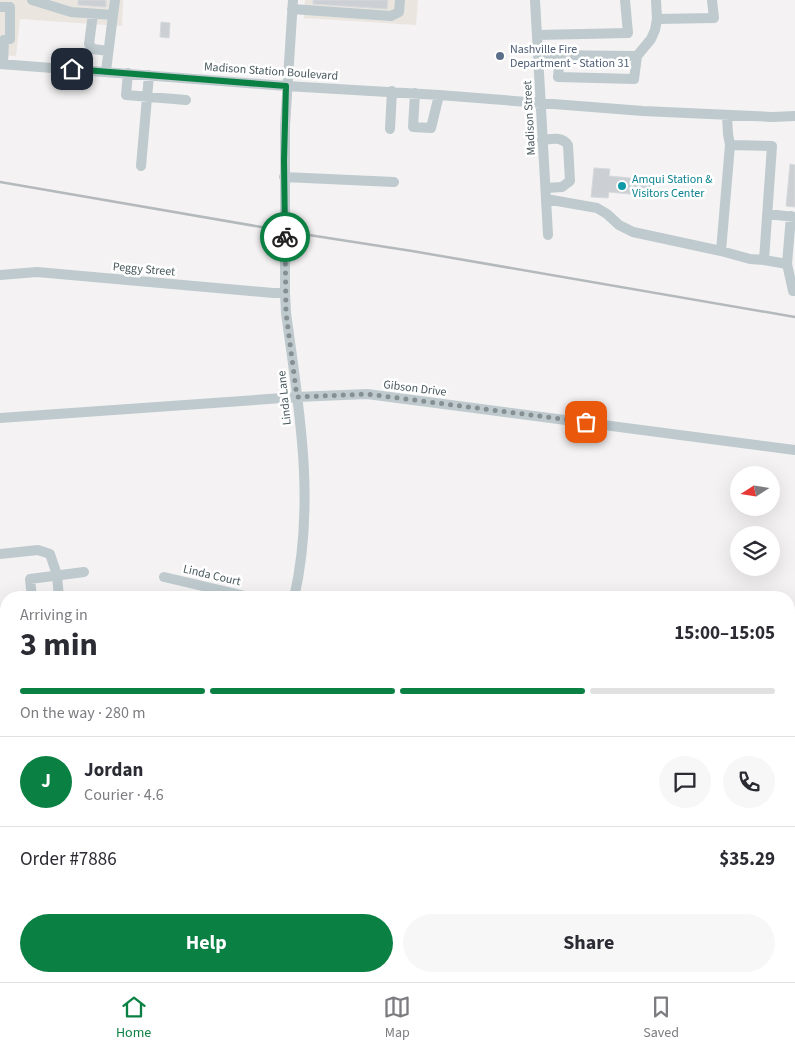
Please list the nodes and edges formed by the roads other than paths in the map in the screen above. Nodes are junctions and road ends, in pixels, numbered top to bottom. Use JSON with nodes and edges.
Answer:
{"nodes":[{"id":1,"x":32,"y":0,"type":"edge"},
{"id":2,"x":115,"y":0,"type":"edge"},
{"id":3,"x":400,"y":0,"type":"edge"},
{"id":4,"x":535,"y":0,"type":"edge"},
{"id":5,"x":625,"y":0,"type":"edge"},
{"id":6,"x":656,"y":0,"type":"edge"},
{"id":7,"x":712,"y":0,"type":"edge"},
{"id":8,"x":293,"y":4,"type":"edge"},
{"id":9,"x":0,"y":7,"type":"edge"},
{"id":10,"x":93,"y":14,"type":"junction"},
{"id":11,"x":113,"y":15,"type":"junction"},
{"id":12,"x":657,"y":18,"type":"junction"},
{"id":13,"x":537,"y":35,"type":"junction"},
{"id":14,"x":2,"y":40,"type":"edge"},
{"id":15,"x":108,"y":51,"type":"junction"},
{"id":16,"x":538,"y":55,"type":"junction"},
{"id":17,"x":560,"y":55,"type":"junction"},
{"id":18,"x":637,"y":56,"type":"junction"},
{"id":19,"x":2,"y":64,"type":"edge"},
{"id":20,"x":106,"y":72,"type":"junction"},
{"id":21,"x":128,"y":73,"type":"junction"},
{"id":22,"x":149,"y":75,"type":"junction"},
{"id":23,"x":286,"y":86,"type":"junction"},
{"id":24,"x":392,"y":92,"type":"junction"},
{"id":25,"x":415,"y":93,"type":"junction"},
{"id":26,"x":438,"y":95,"type":"junction"},
{"id":27,"x":147,"y":97,"type":"junction"},
{"id":28,"x":186,"y":100,"type":"dead end"},
{"id":29,"x":540,"y":103,"type":"junction"},
{"id":30,"x":727,"y":115,"type":"junction"},
{"id":31,"x":794,"y":117,"type":"edge"},
{"id":32,"x":390,"y":129,"type":"dead end"},
{"id":33,"x":542,"y":140,"type":"junction"},
{"id":34,"x":730,"y":145,"type":"junction"},
{"id":35,"x":141,"y":166,"type":"dead end"},
{"id":36,"x":284,"y":176,"type":"junction"},
{"id":37,"x":394,"y":182,"type":"dead end"},
{"id":38,"x":546,"y":188,"type":"junction"},
{"id":39,"x":546,"y":199,"type":"junction"},
{"id":40,"x":767,"y":214,"type":"junction"},
{"id":41,"x":793,"y":216,"type":"edge"},
{"id":42,"x":548,"y":235,"type":"dead end"},
{"id":43,"x":721,"y":251,"type":"junction"},
{"id":44,"x":764,"y":260,"type":"junction"},
{"id":45,"x":788,"y":264,"type":"junction"},
{"id":46,"x":0,"y":275,"type":"edge"},
{"id":47,"x":795,"y":291,"type":"edge"},
{"id":48,"x":285,"y":292,"type":"junction"},
{"id":49,"x":297,"y":397,"type":"junction"},
{"id":50,"x":0,"y":418,"type":"edge"},
{"id":51,"x":795,"y":450,"type":"edge"},
{"id":52,"x":0,"y":554,"type":"edge"},
{"id":53,"x":84,"y":572,"type":"dead end"},
{"id":54,"x":57,"y":576,"type":"junction"},
{"id":55,"x":164,"y":577,"type":"dead end"},
{"id":56,"x":31,"y":591,"type":"edge"},
{"id":57,"x":58,"y":591,"type":"edge"},
{"id":58,"x":224,"y":591,"type":"edge"},
{"id":59,"x":295,"y":591,"type":"edge"}],
"edges":[{"from":1,"to":10,"type":"street"},
{"from":2,"to":11,"type":"street"},
{"from":3,"to":8,"type":"street"},
{"from":4,"to":13,"type":"street","name":"Madison Street"},
{"from":5,"to":13,"type":"street"},
{"from":6,"to":12,"type":"street"},
{"from":7,"to":12,"type":"street"},
{"from":8,"to":23,"type":"street","name":"Linda Lane"},
{"from":9,"to":14,"type":"street"},
{"from":10,"to":11,"type":"street"},
{"from":10,"to":15,"type":"street"},
{"from":11,"to":15,"type":"street"},
{"from":12,"to":18,"type":"street"},
{"from":13,"to":16,"type":"street","name":"Madison Street"},
{"from":14,"to":19,"type":"street"},
{"from":15,"to":20,"type":"street"},
{"from":16,"to":17,"type":"street"},
{"from":16,"to":29,"type":"street","name":"Madison Street"},
{"from":17,"to":18,"type":"street"},
{"from":17,"to":18,"type":"street"},
{"from":19,"to":20,"type":"street","name":"Madison Station Boulevard"},
{"from":20,"to":21,"type":"street","name":"Madison Station Boulevard"},
{"from":21,"to":22,"type":"street","name":"Madison Station Boulevard"},
{"from":21,"to":27,"type":"street"},
{"from":22,"to":23,"type":"street","name":"Madison Station Boulevard"},
{"from":22,"to":27,"type":"street"},
{"from":23,"to":24,"type":"street","name":"Madison Station Boulevard"},
{"from":23,"to":36,"type":"street","name":"Linda Lane"},
{"from":24,"to":25,"type":"street","name":"Madison Station Boulevard"},
{"from":24,"to":32,"type":"street"},
{"from":25,"to":26,"type":"street","name":"Madison Station Boulevard"},
{"from":25,"to":26,"type":"street"},
{"from":26,"to":29,"type":"street","name":"Madison Station Boulevard"},
{"from":27,"to":28,"type":"street"},
{"from":27,"to":35,"type":"street"},
{"from":29,"to":30,"type":"street","name":"Madison Station Boulevard"},
{"from":29,"to":33,"type":"street","name":"Madison Street"},
{"from":30,"to":31,"type":"street","name":"Madison Station Boulevard"},
{"from":30,"to":34,"type":"street"},
{"from":33,"to":38,"type":"street","name":"Madison Street"},
{"from":33,"to":38,"type":"street"},
{"from":34,"to":40,"type":"street"},
{"from":34,"to":43,"type":"street"},
{"from":36,"to":37,"type":"street"},
{"from":36,"to":48,"type":"street","name":"Linda Lane"},
{"from":38,"to":39,"type":"street","name":"Madison Street"},
{"from":39,"to":42,"type":"street","name":"Madison Street"},
{"from":39,"to":43,"type":"street"},
{"from":40,"to":41,"type":"street"},
{"from":40,"to":44,"type":"street"},
{"from":41,"to":45,"type":"street"},
{"from":43,"to":44,"type":"street"},
{"from":44,"to":45,"type":"street"},
{"from":45,"to":47,"type":"street"},
{"from":46,"to":48,"type":"street","name":"Peggy Street"},
{"from":48,"to":49,"type":"street","name":"Linda Lane"},
{"from":49,"to":50,"type":"street","name":"Gibson Drive"},
{"from":49,"to":51,"type":"street","name":"Gibson Drive"},
{"from":49,"to":59,"type":"street","name":"Linda Lane"},
{"from":52,"to":54,"type":"street"},
{"from":53,"to":54,"type":"street"},
{"from":54,"to":56,"type":"street"},
{"from":54,"to":57,"type":"street"},
{"from":55,"to":58,"type":"street","name":"Linda Court"}]}
